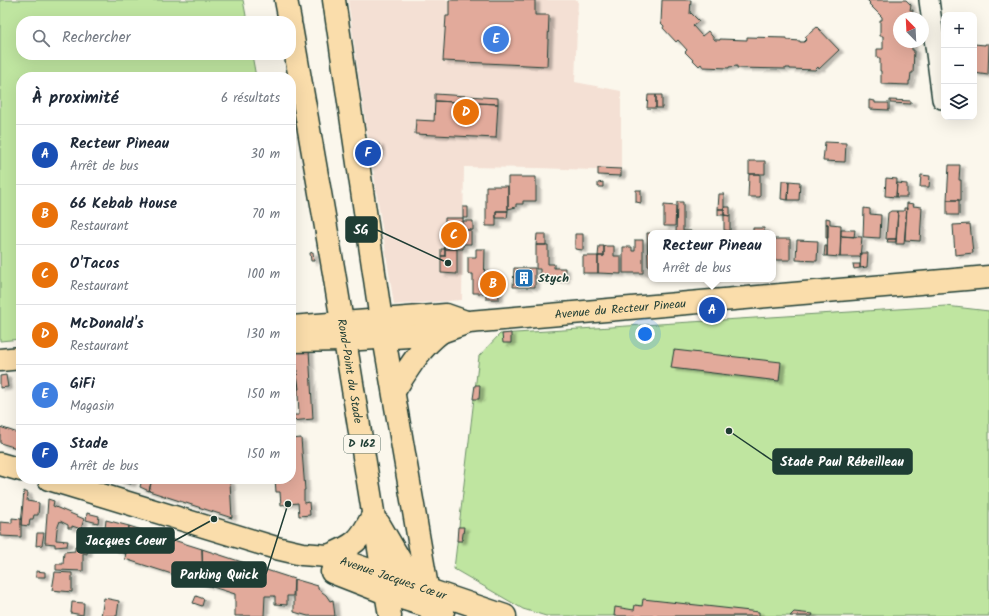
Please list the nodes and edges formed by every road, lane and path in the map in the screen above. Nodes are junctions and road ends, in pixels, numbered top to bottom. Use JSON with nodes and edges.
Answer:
{"nodes":[{"id":1,"x":286,"y":0,"type":"edge"},
{"id":2,"x":929,"y":0,"type":"edge"},
{"id":3,"x":337,"y":6,"type":"edge"},
{"id":4,"x":289,"y":16,"type":"edge"},
{"id":5,"x":296,"y":56,"type":"edge"},
{"id":6,"x":941,"y":91,"type":"edge"},
{"id":7,"x":333,"y":268,"type":"junction"},
{"id":8,"x":989,"y":277,"type":"edge"},
{"id":9,"x":466,"y":322,"type":"junction"},
{"id":10,"x":378,"y":326,"type":"junction"},
{"id":11,"x":296,"y":327,"type":"edge"},
{"id":12,"x":343,"y":332,"type":"junction"},
{"id":13,"x":441,"y":332,"type":"junction"},
{"id":14,"x":296,"y":340,"type":"edge"},
{"id":15,"x":16,"y":358,"type":"edge"},
{"id":16,"x":0,"y":360,"type":"edge"},
{"id":17,"x":394,"y":391,"type":"junction"},
{"id":18,"x":0,"y":464,"type":"edge"},
{"id":19,"x":16,"y":469,"type":"edge"},
{"id":20,"x":65,"y":484,"type":"edge"},
{"id":21,"x":374,"y":515,"type":"junction"},
{"id":22,"x":302,"y":554,"type":"junction"},
{"id":23,"x":328,"y":556,"type":"junction"},
{"id":24,"x":384,"y":583,"type":"junction"},
{"id":25,"x":426,"y":600,"type":"edge"},
{"id":26,"x":390,"y":616,"type":"edge"},
{"id":27,"x":462,"y":616,"type":"edge"},
{"id":28,"x":505,"y":616,"type":"edge"}],
"edges":[{"from":1,"to":4,"type":"main road"},
{"from":2,"to":6,"type":"street"},
{"from":3,"to":10,"type":"main road"},
{"from":5,"to":7,"type":"main road","number":"D 162"},
{"from":7,"to":10,"type":"main road"},
{"from":7,"to":12,"type":"main road","name":"Rond-Point du Stade","number":"D 162"},
{"from":8,"to":9,"type":"main road","name":"Avenue du Recteur Pineau"},
{"from":9,"to":10,"type":"main road","name":"Avenue du Recteur Pineau"},
{"from":9,"to":13,"type":"main road","name":"Avenue du Recteur Pineau"},
{"from":10,"to":12,"type":"main road","name":"Avenue du Recteur Pineau"},
{"from":10,"to":13,"type":"main road","name":"Avenue du Recteur Pineau"},
{"from":10,"to":17,"type":"main road"},
{"from":11,"to":12,"type":"main road","name":"Avenue du Recteur Pineau"},
{"from":12,"to":14,"type":"main road","name":"Avenue du Recteur Pineau"},
{"from":12,"to":21,"type":"main road","name":"Rond-Point du Stade","number":"D 162"},
{"from":13,"to":17,"type":"main road"},
{"from":15,"to":16,"type":"main road"},
{"from":17,"to":25,"type":"main road"},
{"from":18,"to":19,"type":"main road"},
{"from":20,"to":22,"type":"main road","name":"Avenue Jacques Cœur"},
{"from":21,"to":23,"type":"main road"},
{"from":21,"to":24,"type":"main road","name":"Rond-Point du Stade","number":"D 162"},
{"from":21,"to":25,"type":"main road"},
{"from":22,"to":23,"type":"main road","name":"Avenue Jacques Cœur"},
{"from":22,"to":24,"type":"main road","name":"Avenue Jacques Cœur"},
{"from":23,"to":24,"type":"main road","name":"Avenue Jacques Cœur"},
{"from":24,"to":25,"type":"main road","name":"Avenue Jacques Cœur"},
{"from":24,"to":25,"type":"main road","name":"Avenue Jacques Cœur"},
{"from":24,"to":26,"type":"main road","number":"D 162"},
{"from":25,"to":27,"type":"main road","name":"Avenue Jacques Cœur"},
{"from":25,"to":28,"type":"main road","name":"Avenue Jacques Cœur"}]}
